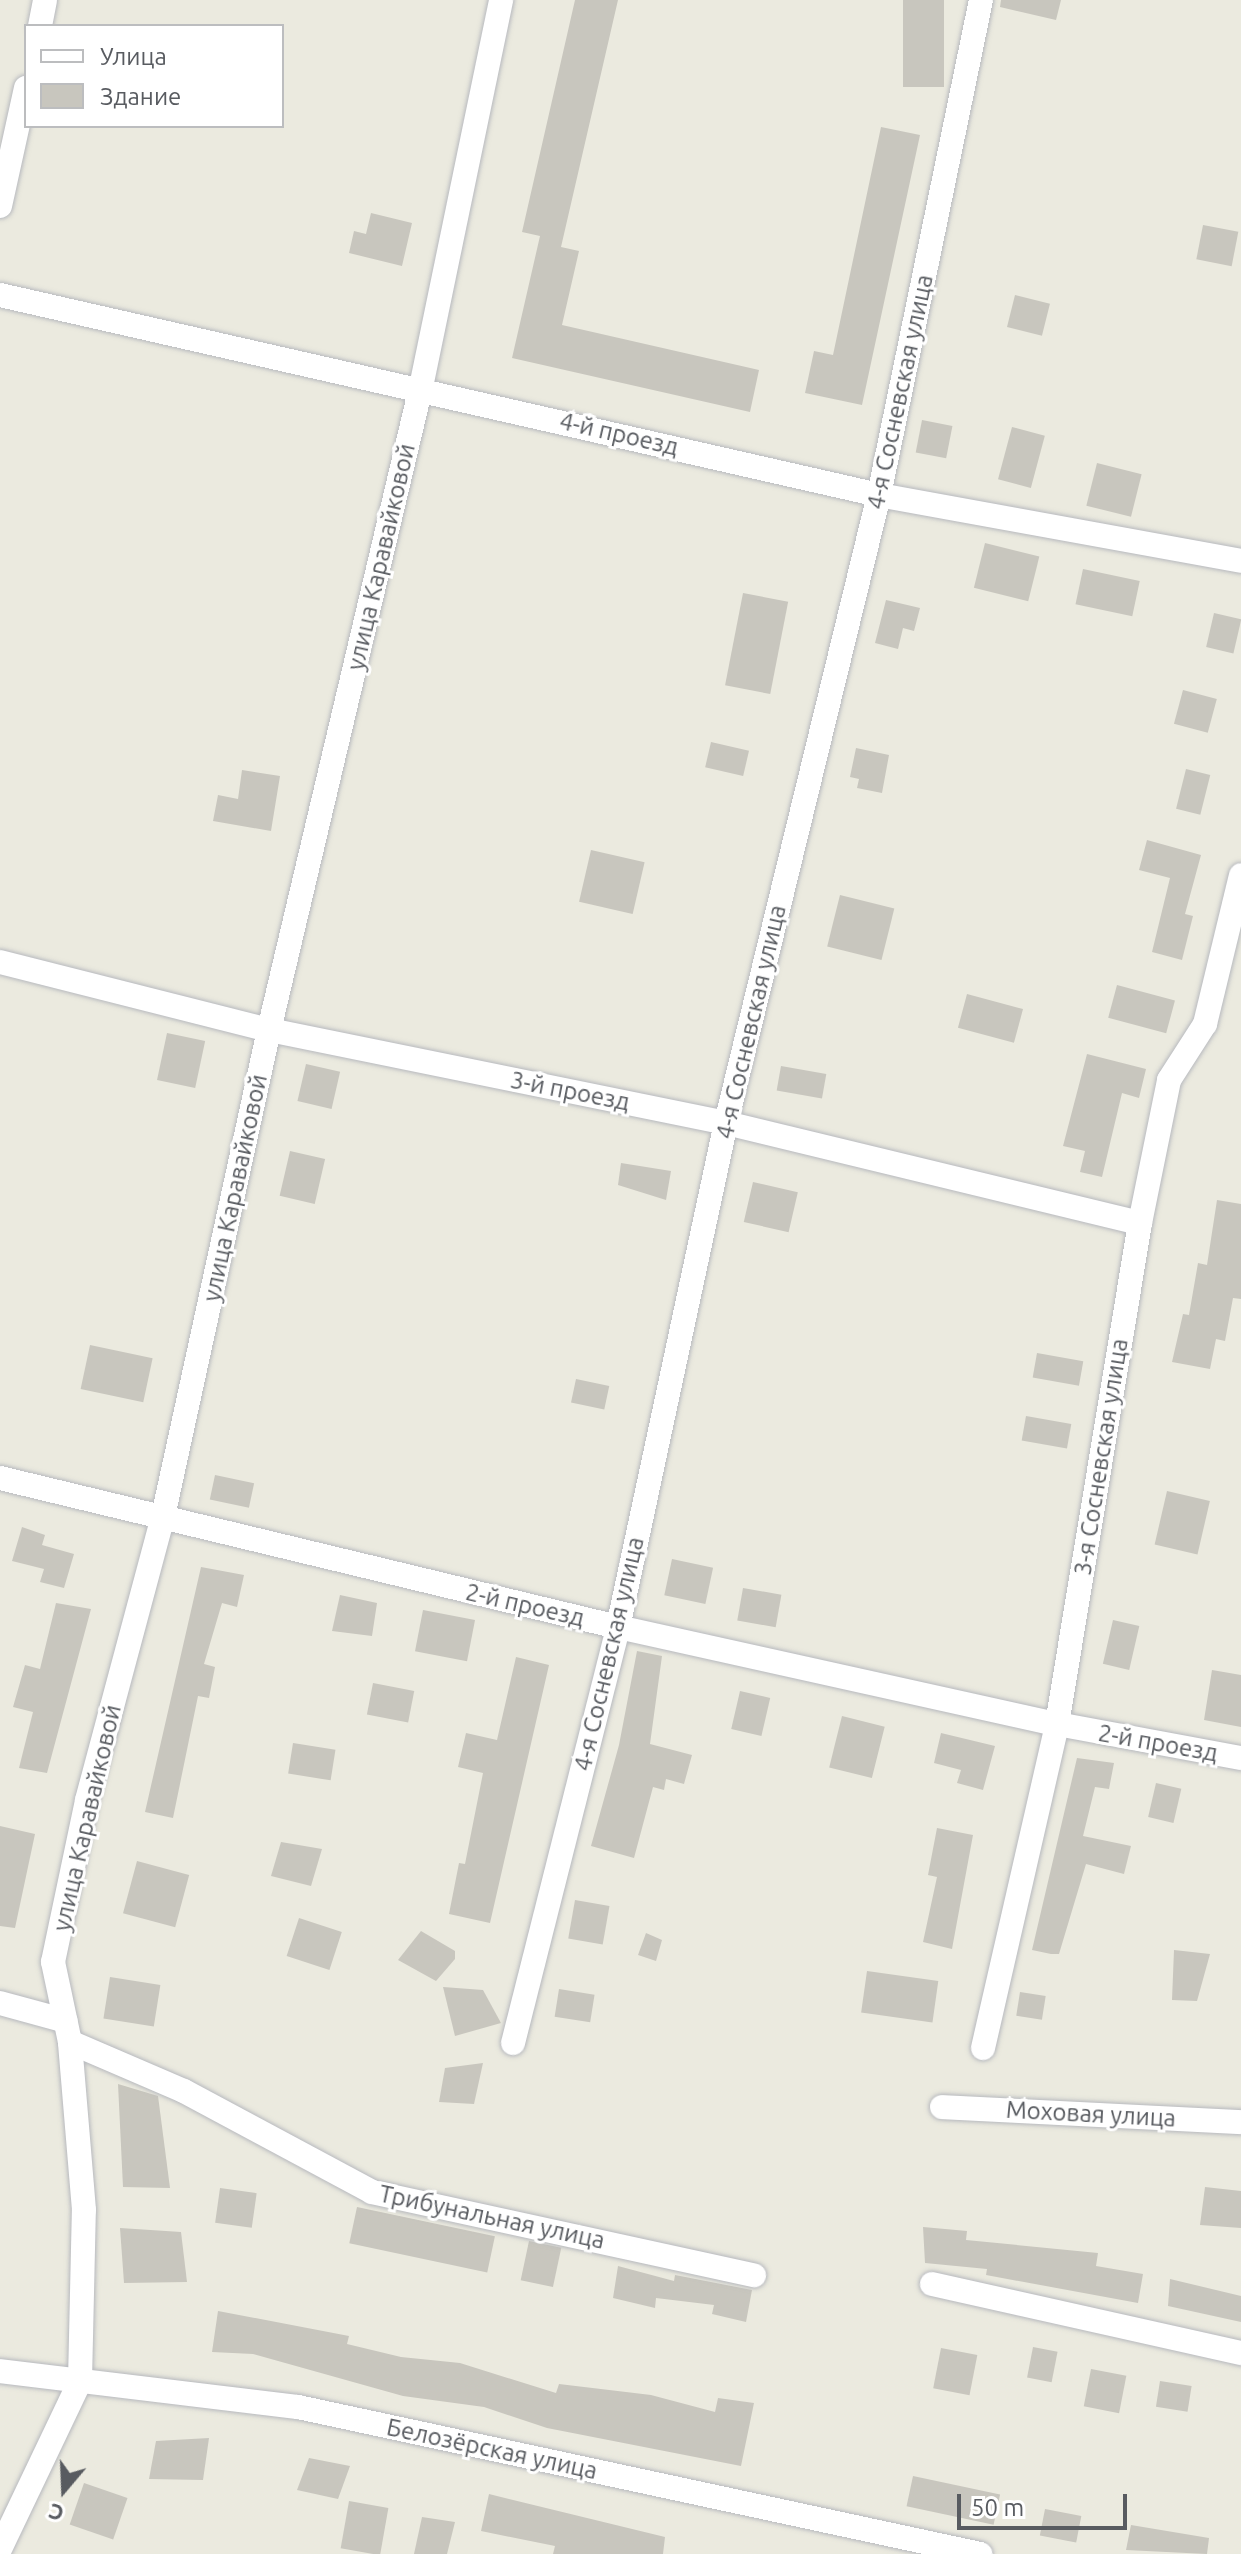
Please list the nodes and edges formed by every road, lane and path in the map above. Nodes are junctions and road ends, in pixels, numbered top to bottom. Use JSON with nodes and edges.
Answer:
{"nodes":[{"id":1,"x":45,"y":0,"type":"edge"},
{"id":2,"x":501,"y":0,"type":"edge"},
{"id":3,"x":981,"y":0,"type":"edge"},
{"id":4,"x":40,"y":24,"type":"edge"},
{"id":5,"x":24,"y":97,"type":"edge"},
{"id":6,"x":0,"y":206,"type":"edge"},
{"id":7,"x":0,"y":295,"type":"edge"},
{"id":8,"x":421,"y":387,"type":"junction"},
{"id":9,"x":879,"y":495,"type":"junction"},
{"id":10,"x":1241,"y":561,"type":"edge"},
{"id":11,"x":1241,"y":875,"type":"edge"},
{"id":12,"x":0,"y":962,"type":"edge"},
{"id":13,"x":269,"y":1030,"type":"junction"},
{"id":14,"x":726,"y":1123,"type":"junction"},
{"id":15,"x":1140,"y":1223,"type":"junction"},
{"id":16,"x":0,"y":1478,"type":"edge"},
{"id":17,"x":162,"y":1521,"type":"junction"},
{"id":18,"x":618,"y":1627,"type":"junction"},
{"id":19,"x":1057,"y":1724,"type":"junction"},
{"id":20,"x":1241,"y":1758,"type":"edge"},
{"id":21,"x":0,"y":2003,"type":"edge"},
{"id":22,"x":68,"y":2032,"type":"junction"},
{"id":23,"x":513,"y":2043,"type":"dead end"},
{"id":24,"x":983,"y":2048,"type":"dead end"},
{"id":25,"x":942,"y":2107,"type":"dead end"},
{"id":26,"x":1241,"y":2122,"type":"edge"},
{"id":27,"x":754,"y":2275,"type":"dead end"},
{"id":28,"x":932,"y":2284,"type":"dead end"},
{"id":29,"x":1241,"y":2353,"type":"edge"},
{"id":30,"x":0,"y":2371,"type":"edge"},
{"id":31,"x":80,"y":2381,"type":"junction"},
{"id":32,"x":0,"y":2549,"type":"edge"},
{"id":33,"x":980,"y":2554,"type":"edge"}],
"edges":[{"from":1,"to":4,"type":"street"},
{"from":2,"to":8,"type":"street","name":"улица Каравайковой"},
{"from":3,"to":9,"type":"street","name":"4-я Сосневская улица"},
{"from":5,"to":6,"type":"street"},
{"from":7,"to":8,"type":"street","name":"4-й проезд"},
{"from":8,"to":9,"type":"street","name":"4-й проезд"},
{"from":8,"to":13,"type":"street","name":"улица Каравайковой"},
{"from":9,"to":10,"type":"street","name":"4-й проезд"},
{"from":9,"to":14,"type":"street","name":"4-я Сосневская улица"},
{"from":11,"to":15,"type":"street","name":"3-я Сосневская улица"},
{"from":12,"to":13,"type":"street","name":"3-й проезд"},
{"from":13,"to":14,"type":"street","name":"3-й проезд"},
{"from":13,"to":17,"type":"street","name":"улица Каравайковой"},
{"from":14,"to":15,"type":"street","name":"3-й проезд"},
{"from":14,"to":18,"type":"street","name":"4-я Сосневская улица"},
{"from":15,"to":19,"type":"street","name":"3-я Сосневская улица"},
{"from":16,"to":17,"type":"street","name":"2-й проезд"},
{"from":17,"to":18,"type":"street","name":"2-й проезд"},
{"from":17,"to":22,"type":"street","name":"улица Каравайковой"},
{"from":18,"to":19,"type":"street","name":"2-й проезд"},
{"from":18,"to":23,"type":"street","name":"4-я Сосневская улица"},
{"from":19,"to":20,"type":"street","name":"2-й проезд"},
{"from":19,"to":24,"type":"street","name":"3-я Сосневская улица"},
{"from":21,"to":22,"type":"street","name":"Трибунальная улица"},
{"from":22,"to":27,"type":"street","name":"Трибунальная улица"},
{"from":22,"to":31,"type":"street","name":"улица Каравайковой"},
{"from":25,"to":26,"type":"street","name":"Моховая улица"},
{"from":28,"to":29,"type":"street"},
{"from":30,"to":31,"type":"street","name":"Белозёрская улица"},
{"from":31,"to":32,"type":"street"},
{"from":31,"to":33,"type":"street","name":"Белозёрская улица"}]}
